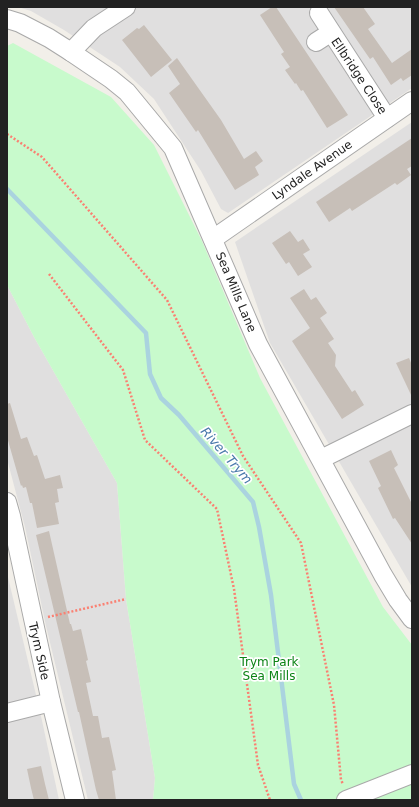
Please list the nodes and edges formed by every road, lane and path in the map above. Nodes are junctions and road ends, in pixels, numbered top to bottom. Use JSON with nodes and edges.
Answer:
{"nodes":[{"id":1,"x":126,"y":7,"type":"edge"},
{"id":2,"x":318,"y":13,"type":"dead end"},
{"id":3,"x":7,"y":19,"type":"edge"},
{"id":4,"x":71,"y":52,"type":"junction"},
{"id":5,"x":412,"y":101,"type":"edge"},
{"id":6,"x":387,"y":118,"type":"junction"},
{"id":7,"x":7,"y":134,"type":"edge"},
{"id":8,"x":213,"y":239,"type":"junction"},
{"id":9,"x":49,"y":274,"type":"dead end"},
{"id":10,"x":412,"y":414,"type":"edge"},
{"id":11,"x":320,"y":459,"type":"junction"},
{"id":12,"x":8,"y":512,"type":"edge"},
{"id":13,"x":126,"y":599,"type":"dead end"},
{"id":14,"x":412,"y":619,"type":"edge"},
{"id":15,"x":32,"y":620,"type":"junction"},
{"id":16,"x":51,"y":702,"type":"junction"},
{"id":17,"x":7,"y":713,"type":"edge"},
{"id":18,"x":412,"y":774,"type":"edge"},
{"id":19,"x":341,"y":780,"type":"dead end"},
{"id":20,"x":75,"y":800,"type":"edge"},
{"id":21,"x":270,"y":800,"type":"edge"},
{"id":22,"x":346,"y":800,"type":"edge"}],
"edges":[{"from":1,"to":4,"type":"street"},
{"from":2,"to":6,"type":"street","name":"Ellbridge Close"},
{"from":3,"to":4,"type":"street","name":"Sea Mills Lane"},
{"from":4,"to":8,"type":"street","name":"Sea Mills Lane"},
{"from":5,"to":6,"type":"street","name":"Lyndale Avenue"},
{"from":6,"to":8,"type":"street","name":"Lyndale Avenue"},
{"from":7,"to":19,"type":"path"},
{"from":8,"to":11,"type":"street","name":"Sea Mills Lane"},
{"from":9,"to":21,"type":"path"},
{"from":10,"to":11,"type":"street"},
{"from":11,"to":14,"type":"street","name":"Sea Mills Lane"},
{"from":12,"to":15,"type":"street","name":"Trym Side"},
{"from":13,"to":15,"type":"path"},
{"from":15,"to":16,"type":"street","name":"Trym Side"},
{"from":16,"to":17,"type":"street"},
{"from":16,"to":20,"type":"street","name":"Trym Side"},
{"from":18,"to":22,"type":"street"}]}
